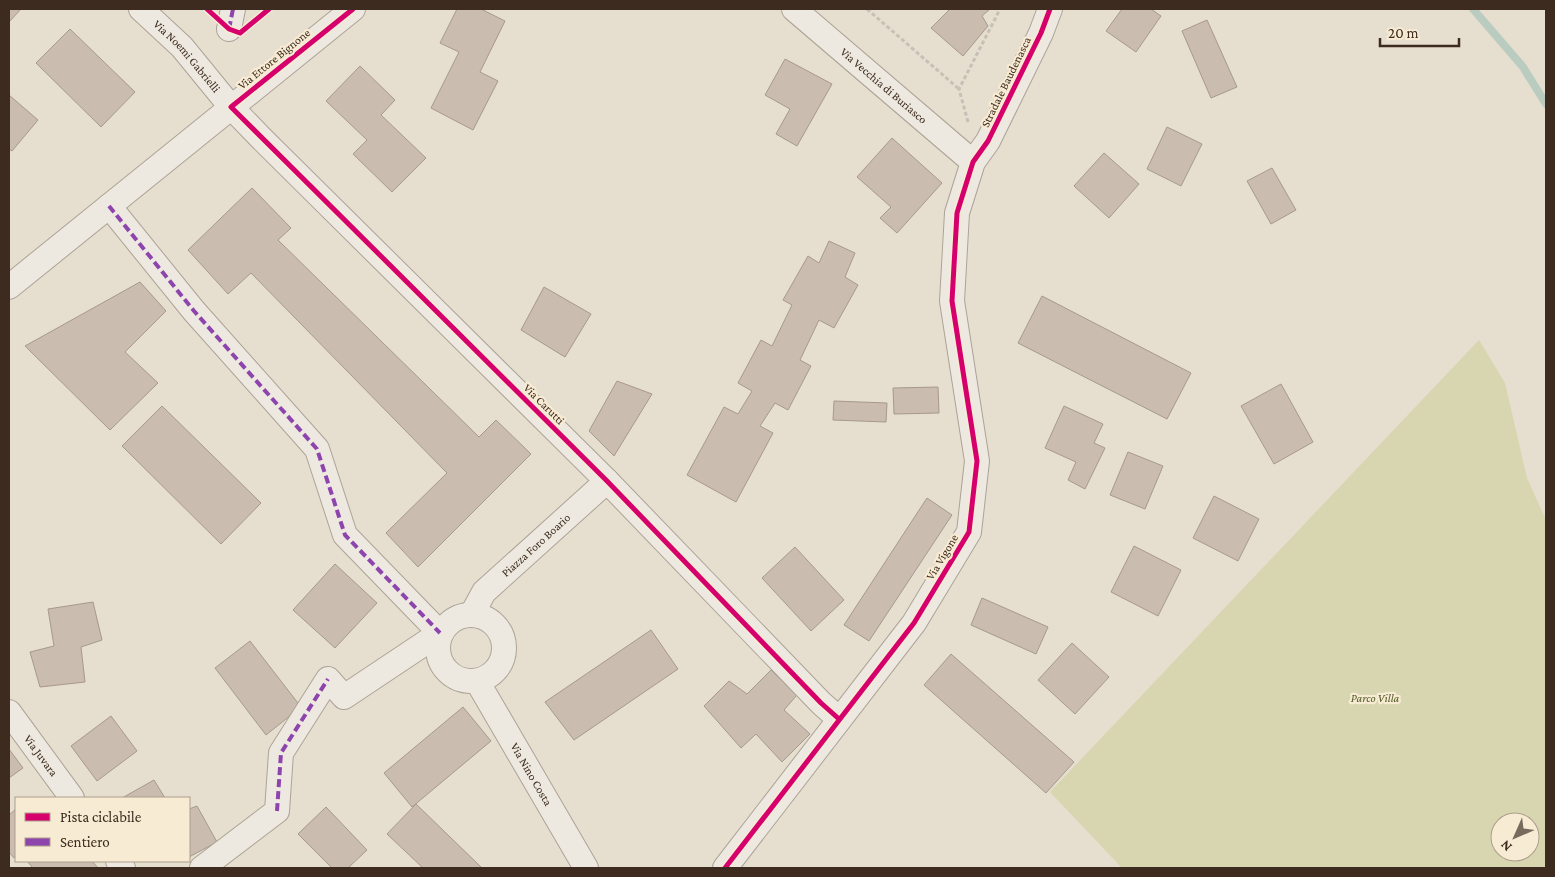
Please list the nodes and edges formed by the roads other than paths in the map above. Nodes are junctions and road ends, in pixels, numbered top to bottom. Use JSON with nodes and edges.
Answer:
{"nodes":[{"id":1,"x":141,"y":9,"type":"edge"},
{"id":2,"x":353,"y":9,"type":"edge"},
{"id":3,"x":794,"y":9,"type":"edge"},
{"id":4,"x":1050,"y":9,"type":"edge"},
{"id":5,"x":231,"y":107,"type":"junction"},
{"id":6,"x":973,"y":162,"type":"junction"},
{"id":7,"x":109,"y":206,"type":"junction"},
{"id":8,"x":9,"y":287,"type":"edge"},
{"id":9,"x":607,"y":481,"type":"junction"},
{"id":10,"x":472,"y":614,"type":"junction"},
{"id":11,"x":440,"y":633,"type":"junction"},
{"id":12,"x":476,"y":681,"type":"junction"},
{"id":13,"x":9,"y":712,"type":"edge"},
{"id":14,"x":839,"y":719,"type":"junction"},
{"id":15,"x":71,"y":797,"type":"edge"},
{"id":16,"x":202,"y":868,"type":"edge"},
{"id":17,"x":586,"y":868,"type":"edge"},
{"id":18,"x":725,"y":868,"type":"edge"}],
"edges":[{"from":1,"to":5,"type":"street","name":"Via Noemi Gabrielli"},
{"from":2,"to":5,"type":"street","name":"Via Ettore Bignone"},
{"from":3,"to":6,"type":"street","name":"Via Vecchia di Buriasco"},
{"from":4,"to":6,"type":"street","name":"Stradale Baudenasca"},
{"from":5,"to":7,"type":"street","name":"Via Ettore Bignone"},
{"from":5,"to":9,"type":"street","name":"Via Carutti"},
{"from":6,"to":14,"type":"street","name":"Via Vigone"},
{"from":7,"to":8,"type":"street","name":"Via Ettore Bignone"},
{"from":7,"to":11,"type":"street"},
{"from":9,"to":10,"type":"street","name":"Piazza Foro Boario"},
{"from":9,"to":14,"type":"street","name":"Via Carutti"},
{"from":10,"to":11,"type":"street"},
{"from":10,"to":12,"type":"street"},
{"from":11,"to":12,"type":"street"},
{"from":11,"to":16,"type":"street"},
{"from":12,"to":17,"type":"street","name":"Via Nino Costa"},
{"from":13,"to":15,"type":"street","name":"Via Juvara"},
{"from":14,"to":18,"type":"street","name":"Via Vigone"}]}
